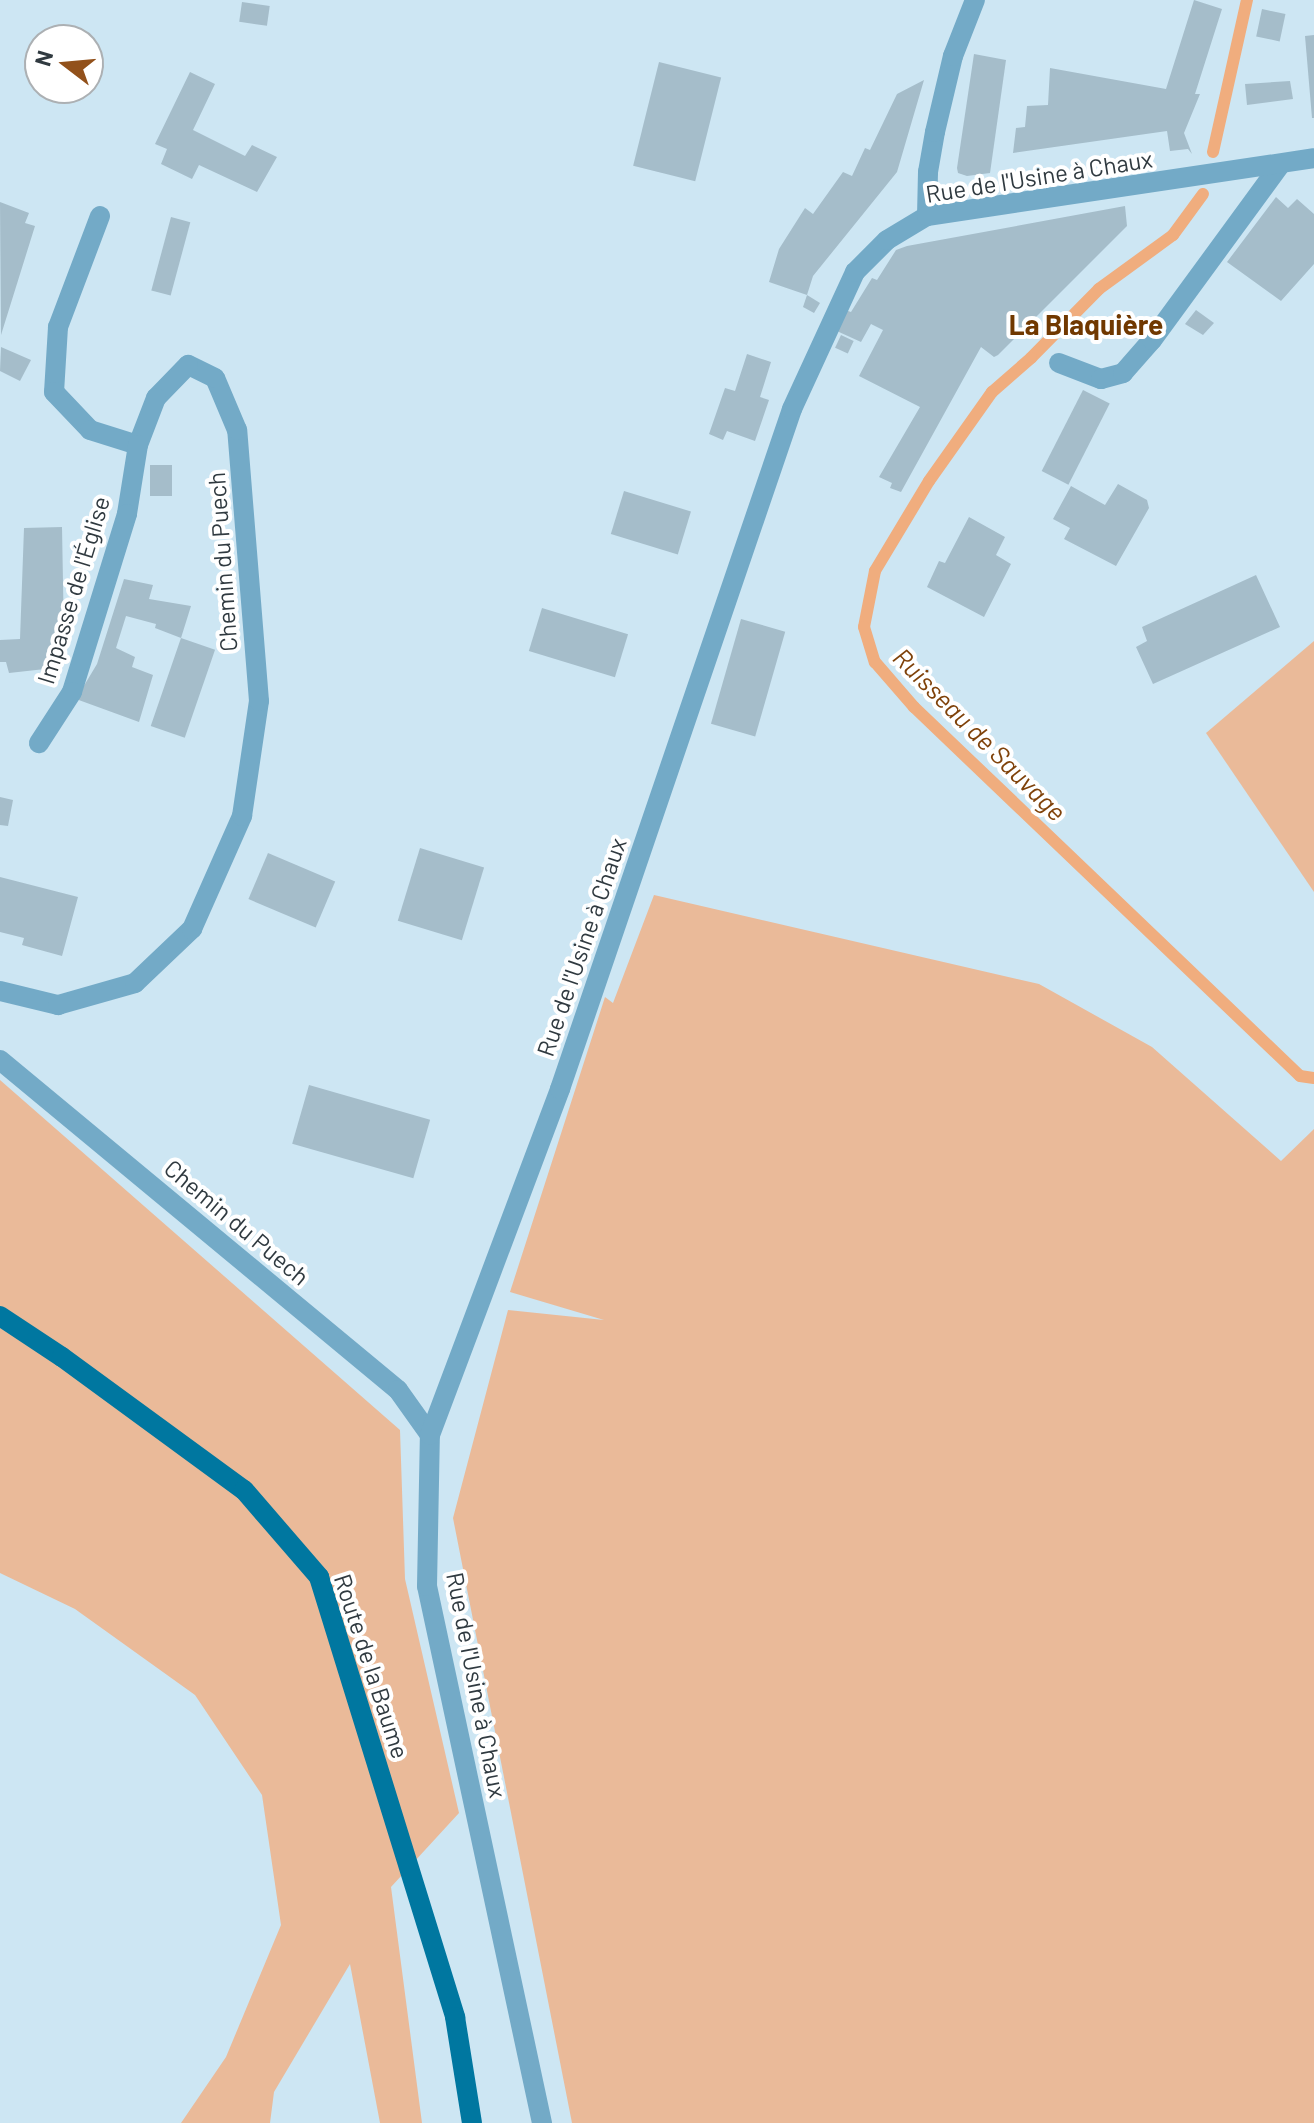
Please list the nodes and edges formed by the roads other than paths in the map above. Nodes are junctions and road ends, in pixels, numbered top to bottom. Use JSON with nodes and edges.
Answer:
{"nodes":[{"id":1,"x":975,"y":0,"type":"edge"},
{"id":2,"x":1314,"y":158,"type":"edge"},
{"id":3,"x":1281,"y":164,"type":"junction"},
{"id":4,"x":100,"y":216,"type":"dead end"},
{"id":5,"x":927,"y":216,"type":"junction"},
{"id":6,"x":1059,"y":363,"type":"dead end"},
{"id":7,"x":138,"y":445,"type":"junction"},
{"id":8,"x":39,"y":743,"type":"dead end"},
{"id":9,"x":0,"y":991,"type":"edge"},
{"id":10,"x":0,"y":1060,"type":"edge"},
{"id":11,"x":0,"y":1316,"type":"edge"},
{"id":12,"x":430,"y":1435,"type":"junction"},
{"id":13,"x":472,"y":2123,"type":"edge"},
{"id":14,"x":542,"y":2123,"type":"edge"}],
"edges":[{"from":1,"to":5,"type":"street"},
{"from":2,"to":3,"type":"street","name":"Rue de l'Usine à Chaux"},
{"from":3,"to":5,"type":"street","name":"Rue de l'Usine à Chaux"},
{"from":3,"to":6,"type":"street"},
{"from":4,"to":7,"type":"street"},
{"from":5,"to":12,"type":"street","name":"Rue de l'Usine à Chaux"},
{"from":7,"to":8,"type":"street","name":"Impasse de l'Église"},
{"from":7,"to":9,"type":"street","name":"Chemin du Puech"},
{"from":10,"to":12,"type":"street","name":"Chemin du Puech"},
{"from":11,"to":13,"type":"main road","name":"Route de la Baume"},
{"from":12,"to":14,"type":"street","name":"Rue de l'Usine à Chaux"}]}
